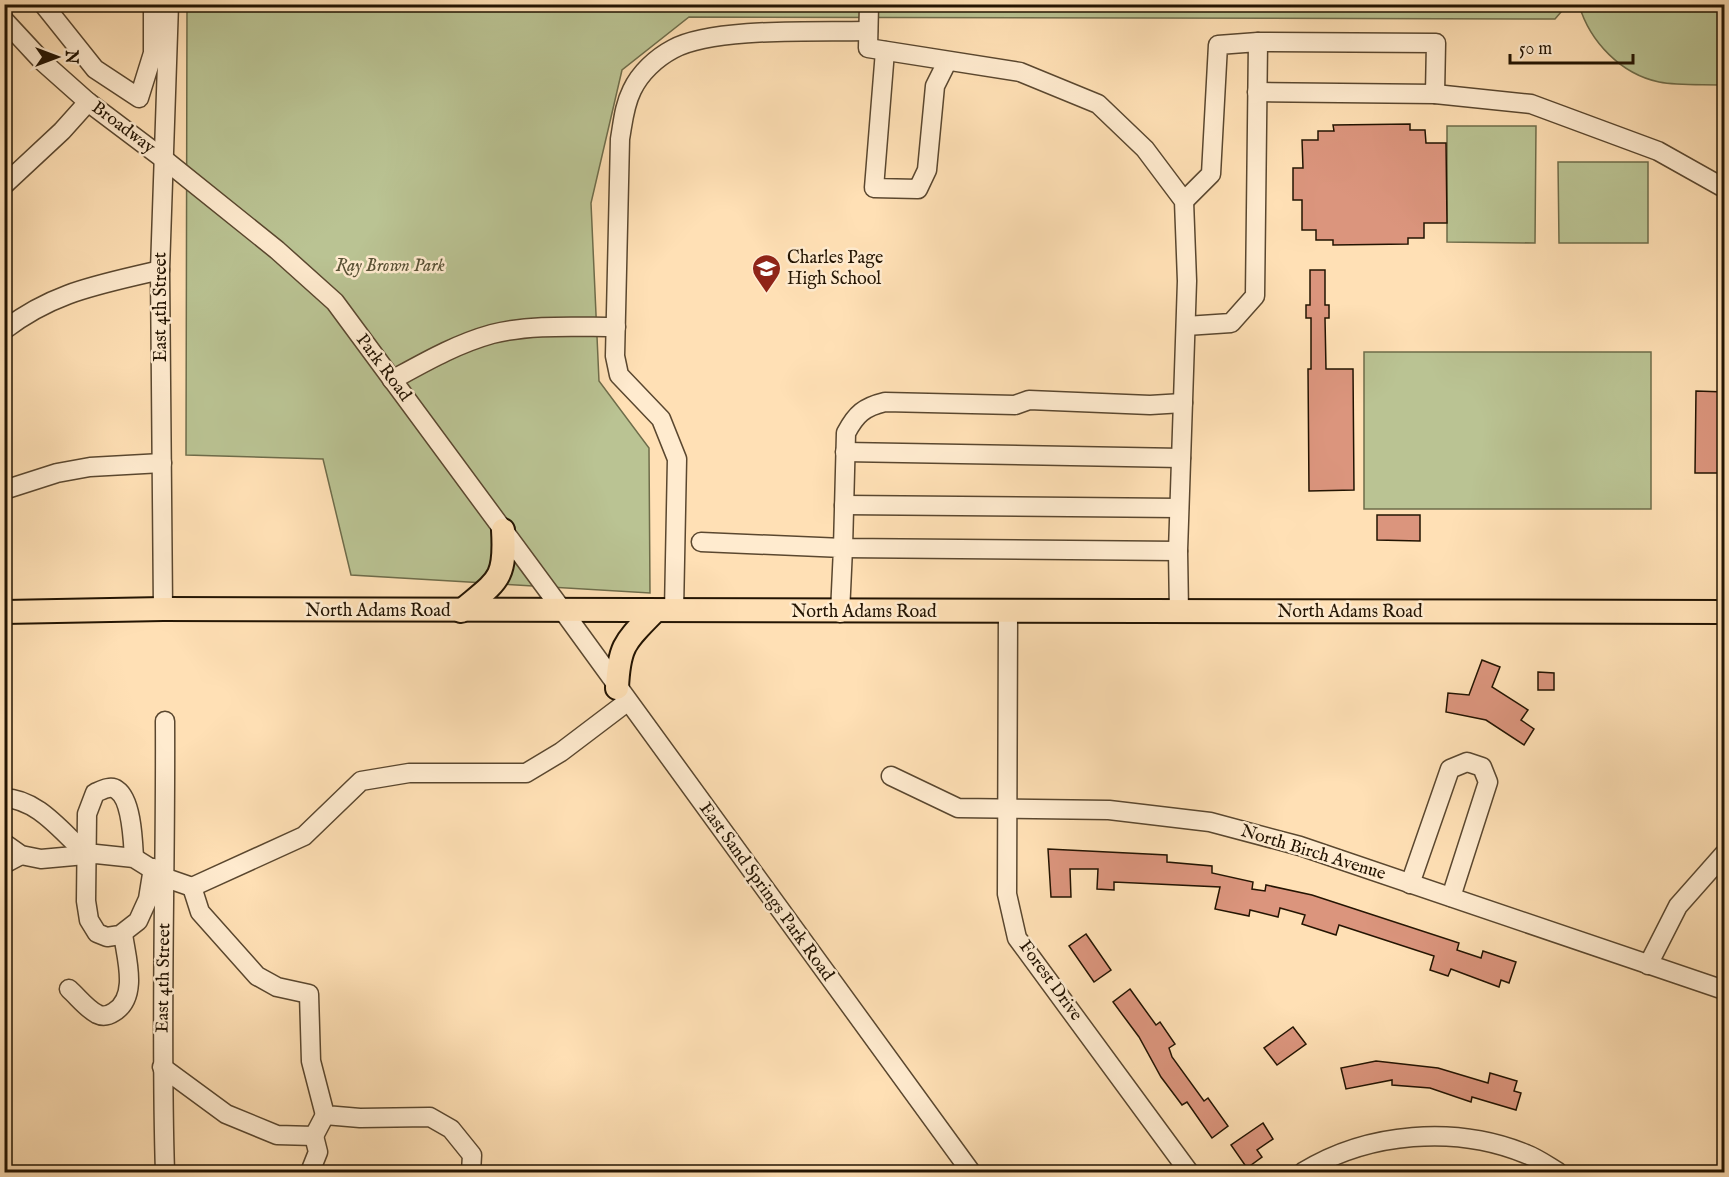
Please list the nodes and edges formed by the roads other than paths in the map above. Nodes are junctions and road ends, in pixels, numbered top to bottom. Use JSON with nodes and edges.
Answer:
{"nodes":[{"id":1,"x":10,"y":4,"type":"edge"},
{"id":2,"x":43,"y":4,"type":"edge"},
{"id":3,"x":153,"y":4,"type":"edge"},
{"id":4,"x":169,"y":4,"type":"edge"},
{"id":5,"x":869,"y":4,"type":"edge"},
{"id":6,"x":4,"y":8,"type":"edge"},
{"id":7,"x":4,"y":20,"type":"edge"},
{"id":8,"x":1258,"y":42,"type":"junction"},
{"id":9,"x":874,"y":44,"type":"junction"},
{"id":10,"x":947,"y":63,"type":"junction"},
{"id":11,"x":95,"y":69,"type":"junction"},
{"id":12,"x":1257,"y":92,"type":"junction"},
{"id":13,"x":1435,"y":94,"type":"junction"},
{"id":14,"x":83,"y":98,"type":"junction"},
{"id":15,"x":165,"y":160,"type":"junction"},
{"id":16,"x":4,"y":185,"type":"edge"},
{"id":17,"x":1724,"y":188,"type":"edge"},
{"id":18,"x":1184,"y":201,"type":"junction"},
{"id":19,"x":160,"y":270,"type":"junction"},
{"id":20,"x":1186,"y":326,"type":"junction"},
{"id":21,"x":616,"y":327,"type":"junction"},
{"id":22,"x":4,"y":330,"type":"edge"},
{"id":23,"x":392,"y":380,"type":"junction"},
{"id":24,"x":1183,"y":403,"type":"junction"},
{"id":25,"x":845,"y":452,"type":"junction"},
{"id":26,"x":1181,"y":458,"type":"junction"},
{"id":27,"x":162,"y":463,"type":"junction"},
{"id":28,"x":4,"y":490,"type":"edge"},
{"id":29,"x":844,"y":505,"type":"junction"},
{"id":30,"x":1179,"y":508,"type":"junction"},
{"id":31,"x":503,"y":530,"type":"junction"},
{"id":32,"x":701,"y":542,"type":"dead end"},
{"id":33,"x":843,"y":548,"type":"junction"},
{"id":34,"x":1178,"y":551,"type":"junction"},
{"id":35,"x":163,"y":609,"type":"junction"},
{"id":36,"x":461,"y":611,"type":"junction"},
{"id":37,"x":563,"y":611,"type":"junction"},
{"id":38,"x":665,"y":611,"type":"junction"},
{"id":39,"x":4,"y":612,"type":"edge"},
{"id":40,"x":1008,"y":612,"type":"junction"},
{"id":41,"x":1179,"y":612,"type":"junction"},
{"id":42,"x":1725,"y":612,"type":"edge"},
{"id":43,"x":840,"y":613,"type":"junction"},
{"id":44,"x":622,"y":695,"type":"junction"},
{"id":45,"x":165,"y":721,"type":"dead end"},
{"id":46,"x":891,"y":776,"type":"dead end"},
{"id":47,"x":4,"y":798,"type":"edge"},
{"id":48,"x":1006,"y":810,"type":"junction"},
{"id":49,"x":4,"y":843,"type":"edge"},
{"id":50,"x":1725,"y":854,"type":"edge"},
{"id":51,"x":21,"y":855,"type":"junction"},
{"id":52,"x":88,"y":855,"type":"junction"},
{"id":53,"x":134,"y":858,"type":"junction"},
{"id":54,"x":4,"y":864,"type":"edge"},
{"id":55,"x":160,"y":873,"type":"junction"},
{"id":56,"x":1410,"y":884,"type":"junction"},
{"id":57,"x":192,"y":887,"type":"junction"},
{"id":58,"x":1451,"y":897,"type":"junction"},
{"id":59,"x":123,"y":934,"type":"junction"},
{"id":60,"x":1648,"y":965,"type":"junction"},
{"id":61,"x":69,"y":989,"type":"dead end"},
{"id":62,"x":1725,"y":990,"type":"edge"},
{"id":63,"x":162,"y":1072,"type":"junction"},
{"id":64,"x":325,"y":1115,"type":"junction"},
{"id":65,"x":314,"y":1136,"type":"junction"},
{"id":66,"x":472,"y":1164,"type":"edge"},
{"id":67,"x":165,"y":1173,"type":"edge"},
{"id":68,"x":310,"y":1173,"type":"edge"},
{"id":69,"x":971,"y":1173,"type":"edge"},
{"id":70,"x":1189,"y":1173,"type":"edge"},
{"id":71,"x":1303,"y":1173,"type":"edge"},
{"id":72,"x":1558,"y":1173,"type":"edge"}],
"edges":[{"from":1,"to":6,"type":"street"},
{"from":2,"to":11,"type":"street"},
{"from":3,"to":11,"type":"street"},
{"from":4,"to":15,"type":"street","name":"East 4th Street"},
{"from":5,"to":9,"type":"street"},
{"from":7,"to":14,"type":"street","name":"Broadway"},
{"from":8,"to":12,"type":"street"},
{"from":8,"to":13,"type":"street"},
{"from":8,"to":18,"type":"street"},
{"from":9,"to":10,"type":"street"},
{"from":9,"to":10,"type":"street"},
{"from":9,"to":21,"type":"street"},
{"from":10,"to":18,"type":"street"},
{"from":11,"to":14,"type":"street"},
{"from":12,"to":13,"type":"street"},
{"from":12,"to":20,"type":"street"},
{"from":13,"to":17,"type":"street"},
{"from":14,"to":15,"type":"street","name":"Broadway"},
{"from":14,"to":16,"type":"street"},
{"from":15,"to":19,"type":"street","name":"East 4th Street"},
{"from":15,"to":23,"type":"street","name":"Park Road"},
{"from":18,"to":20,"type":"street"},
{"from":19,"to":22,"type":"street"},
{"from":19,"to":27,"type":"street","name":"East 4th Street"},
{"from":20,"to":24,"type":"street"},
{"from":21,"to":23,"type":"street"},
{"from":21,"to":38,"type":"street"},
{"from":23,"to":31,"type":"street","name":"Park Road"},
{"from":24,"to":25,"type":"street"},
{"from":24,"to":26,"type":"street"},
{"from":25,"to":26,"type":"street"},
{"from":25,"to":29,"type":"street"},
{"from":26,"to":30,"type":"street"},
{"from":27,"to":28,"type":"street"},
{"from":27,"to":35,"type":"street","name":"East 4th Street"},
{"from":29,"to":30,"type":"street"},
{"from":29,"to":33,"type":"street"},
{"from":30,"to":34,"type":"street"},
{"from":31,"to":36,"type":"main road"},
{"from":31,"to":37,"type":"street","name":"Park Road"},
{"from":32,"to":33,"type":"street"},
{"from":33,"to":34,"type":"street"},
{"from":33,"to":43,"type":"street"},
{"from":34,"to":41,"type":"street"},
{"from":35,"to":36,"type":"main road","name":"North Adams Road"},
{"from":35,"to":39,"type":"main road","name":"North Adams Road"},
{"from":36,"to":37,"type":"main road","name":"North Adams Road"},
{"from":37,"to":38,"type":"main road","name":"North Adams Road"},
{"from":37,"to":44,"type":"street","name":"East Sand Springs Park Road"},
{"from":38,"to":43,"type":"main road","name":"North Adams Road"},
{"from":38,"to":44,"type":"main road"},
{"from":40,"to":41,"type":"main road","name":"North Adams Road"},
{"from":40,"to":43,"type":"main road","name":"North Adams Road"},
{"from":40,"to":48,"type":"street","name":"Forest Drive"},
{"from":41,"to":42,"type":"main road","name":"North Adams Road"},
{"from":44,"to":57,"type":"street"},
{"from":44,"to":69,"type":"street","name":"East Sand Springs Park Road"},
{"from":45,"to":55,"type":"street"},
{"from":46,"to":48,"type":"street","name":"North Birch Avenue"},
{"from":47,"to":52,"type":"street"},
{"from":48,"to":56,"type":"street","name":"North Birch Avenue"},
{"from":48,"to":70,"type":"street","name":"Forest Drive"},
{"from":49,"to":51,"type":"street"},
{"from":50,"to":60,"type":"street"},
{"from":51,"to":52,"type":"street"},
{"from":51,"to":54,"type":"street"},
{"from":52,"to":53,"type":"street"},
{"from":52,"to":53,"type":"street"},
{"from":52,"to":59,"type":"street"},
{"from":53,"to":55,"type":"street"},
{"from":55,"to":57,"type":"street"},
{"from":55,"to":59,"type":"street"},
{"from":55,"to":63,"type":"street","name":"East 4th Street"},
{"from":56,"to":58,"type":"street","name":"North Birch Avenue"},
{"from":56,"to":58,"type":"street"},
{"from":57,"to":64,"type":"street"},
{"from":58,"to":60,"type":"street","name":"North Birch Avenue"},
{"from":59,"to":61,"type":"street"},
{"from":60,"to":62,"type":"street","name":"North Birch Avenue"},
{"from":63,"to":65,"type":"street"},
{"from":63,"to":67,"type":"street","name":"East 4th Street"},
{"from":64,"to":65,"type":"street"},
{"from":64,"to":66,"type":"street"},
{"from":65,"to":68,"type":"street"},
{"from":71,"to":72,"type":"street"}]}
